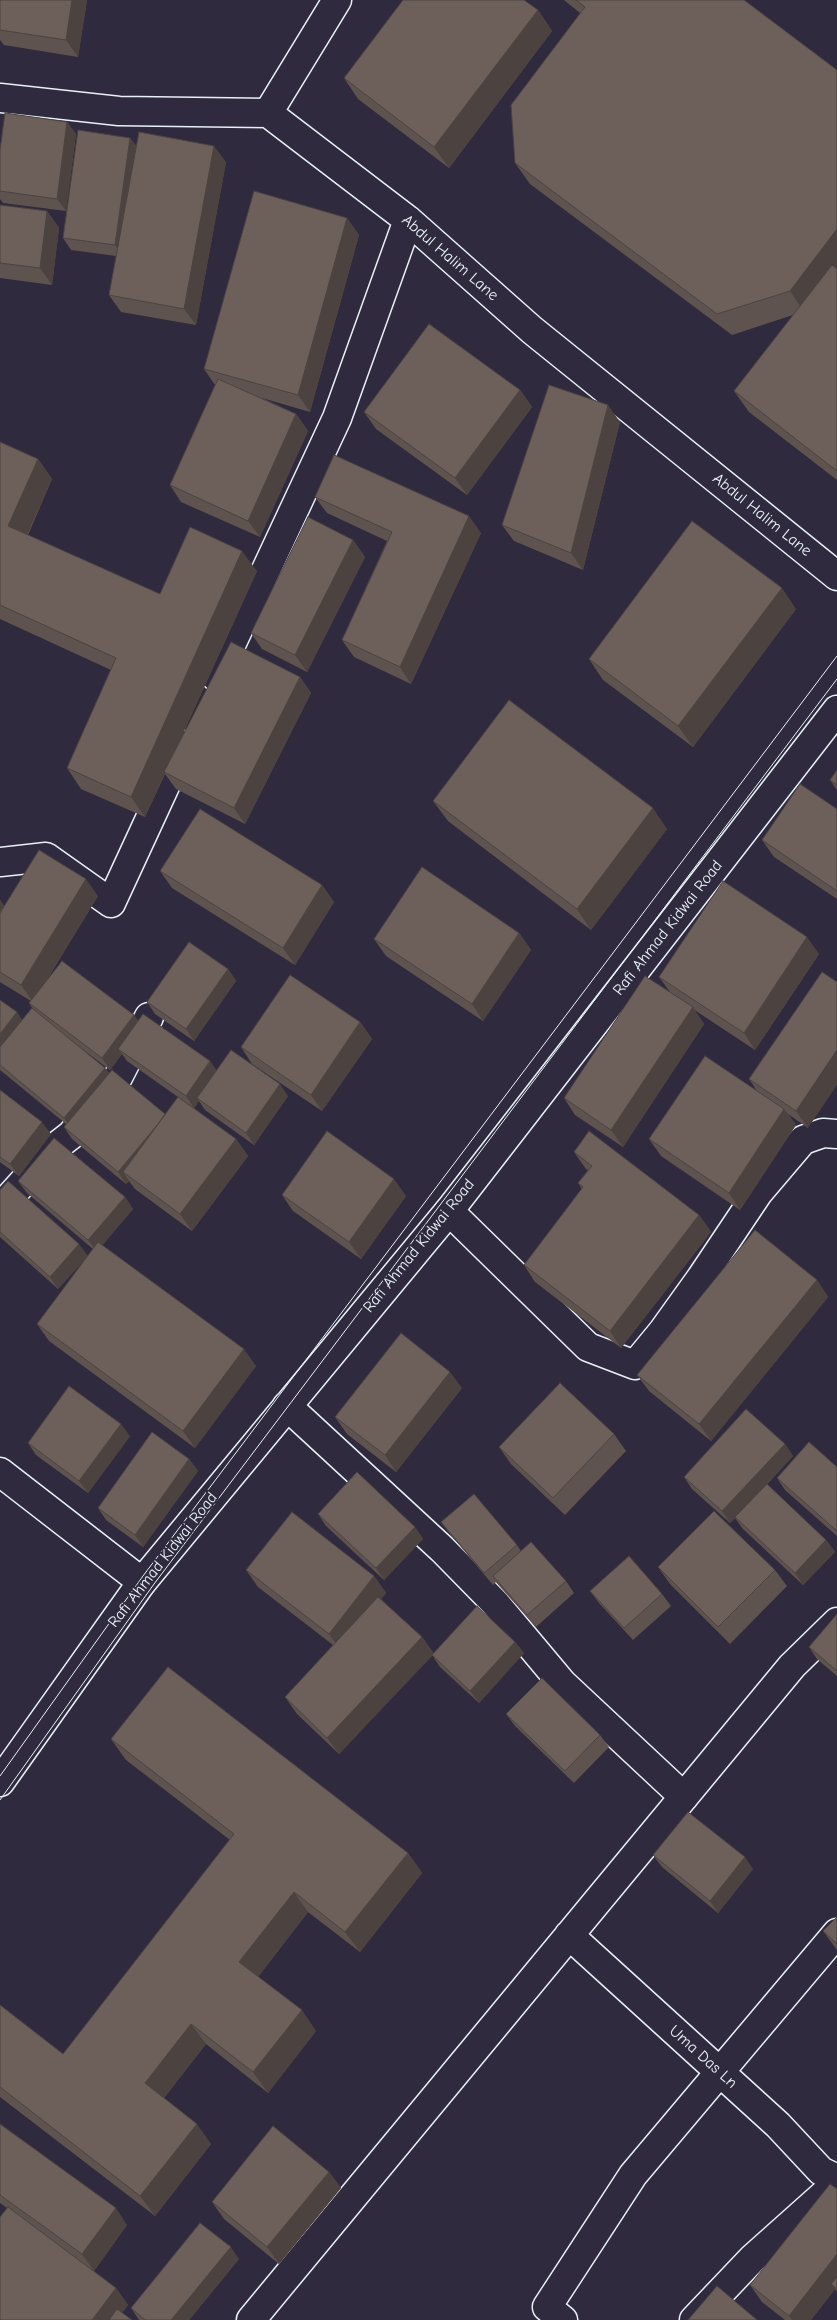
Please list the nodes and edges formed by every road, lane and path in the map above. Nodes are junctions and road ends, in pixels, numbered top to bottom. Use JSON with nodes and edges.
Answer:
{"nodes":[{"id":1,"x":337,"y":0,"type":"edge"},
{"id":2,"x":0,"y":98,"type":"edge"},
{"id":3,"x":268,"y":112,"type":"junction"},
{"id":4,"x":408,"y":220,"type":"junction"},
{"id":5,"x":837,"y":576,"type":"edge"},
{"id":6,"x":207,"y":696,"type":"edge"},
{"id":7,"x":837,"y":710,"type":"edge"},
{"id":8,"x":194,"y":723,"type":"edge"},
{"id":9,"x":0,"y":862,"type":"edge"},
{"id":10,"x":149,"y":1018,"type":"edge"},
{"id":11,"x":837,"y":1134,"type":"edge"},
{"id":12,"x":0,"y":1208,"type":"edge"},
{"id":13,"x":449,"y":1211,"type":"junction"},
{"id":14,"x":288,"y":1406,"type":"junction"},
{"id":15,"x":0,"y":1472,"type":"edge"},
{"id":16,"x":142,"y":1582,"type":"junction"},
{"id":17,"x":837,"y":1622,"type":"edge"},
{"id":18,"x":0,"y":1782,"type":"edge"},
{"id":19,"x":684,"y":1797,"type":"junction"},
{"id":20,"x":837,"y":1933,"type":"edge"},
{"id":21,"x":569,"y":1936,"type":"junction"},
{"id":22,"x":719,"y":2072,"type":"junction"},
{"id":23,"x":833,"y":2172,"type":"edge"},
{"id":24,"x":251,"y":2320,"type":"edge"},
{"id":25,"x":564,"y":2320,"type":"edge"},
{"id":26,"x":694,"y":2320,"type":"edge"}],
"edges":[{"from":1,"to":3,"type":"street"},
{"from":2,"to":3,"type":"street"},
{"from":3,"to":4,"type":"street","name":"Abdul Halim Lane"},
{"from":4,"to":5,"type":"street","name":"Abdul Halim Lane"},
{"from":4,"to":6,"type":"street"},
{"from":7,"to":13,"type":"street","name":"Rafi Ahmad Kidwai Road"},
{"from":8,"to":9,"type":"street"},
{"from":10,"to":12,"type":"street"},
{"from":11,"to":13,"type":"street"},
{"from":13,"to":14,"type":"street","name":"Rafi Ahmad Kidwai Road"},
{"from":14,"to":16,"type":"street","name":"Rafi Ahmad Kidwai Road"},
{"from":14,"to":19,"type":"street"},
{"from":15,"to":16,"type":"street"},
{"from":16,"to":18,"type":"street","name":"Rafi Ahmad Kidwai Road"},
{"from":17,"to":19,"type":"street"},
{"from":19,"to":21,"type":"street"},
{"from":20,"to":22,"type":"street"},
{"from":21,"to":22,"type":"street","name":"Uma Das Ln"},
{"from":21,"to":24,"type":"street"},
{"from":22,"to":23,"type":"street","name":"Uma Das Ln"},
{"from":22,"to":25,"type":"street"},
{"from":23,"to":26,"type":"street"}]}
